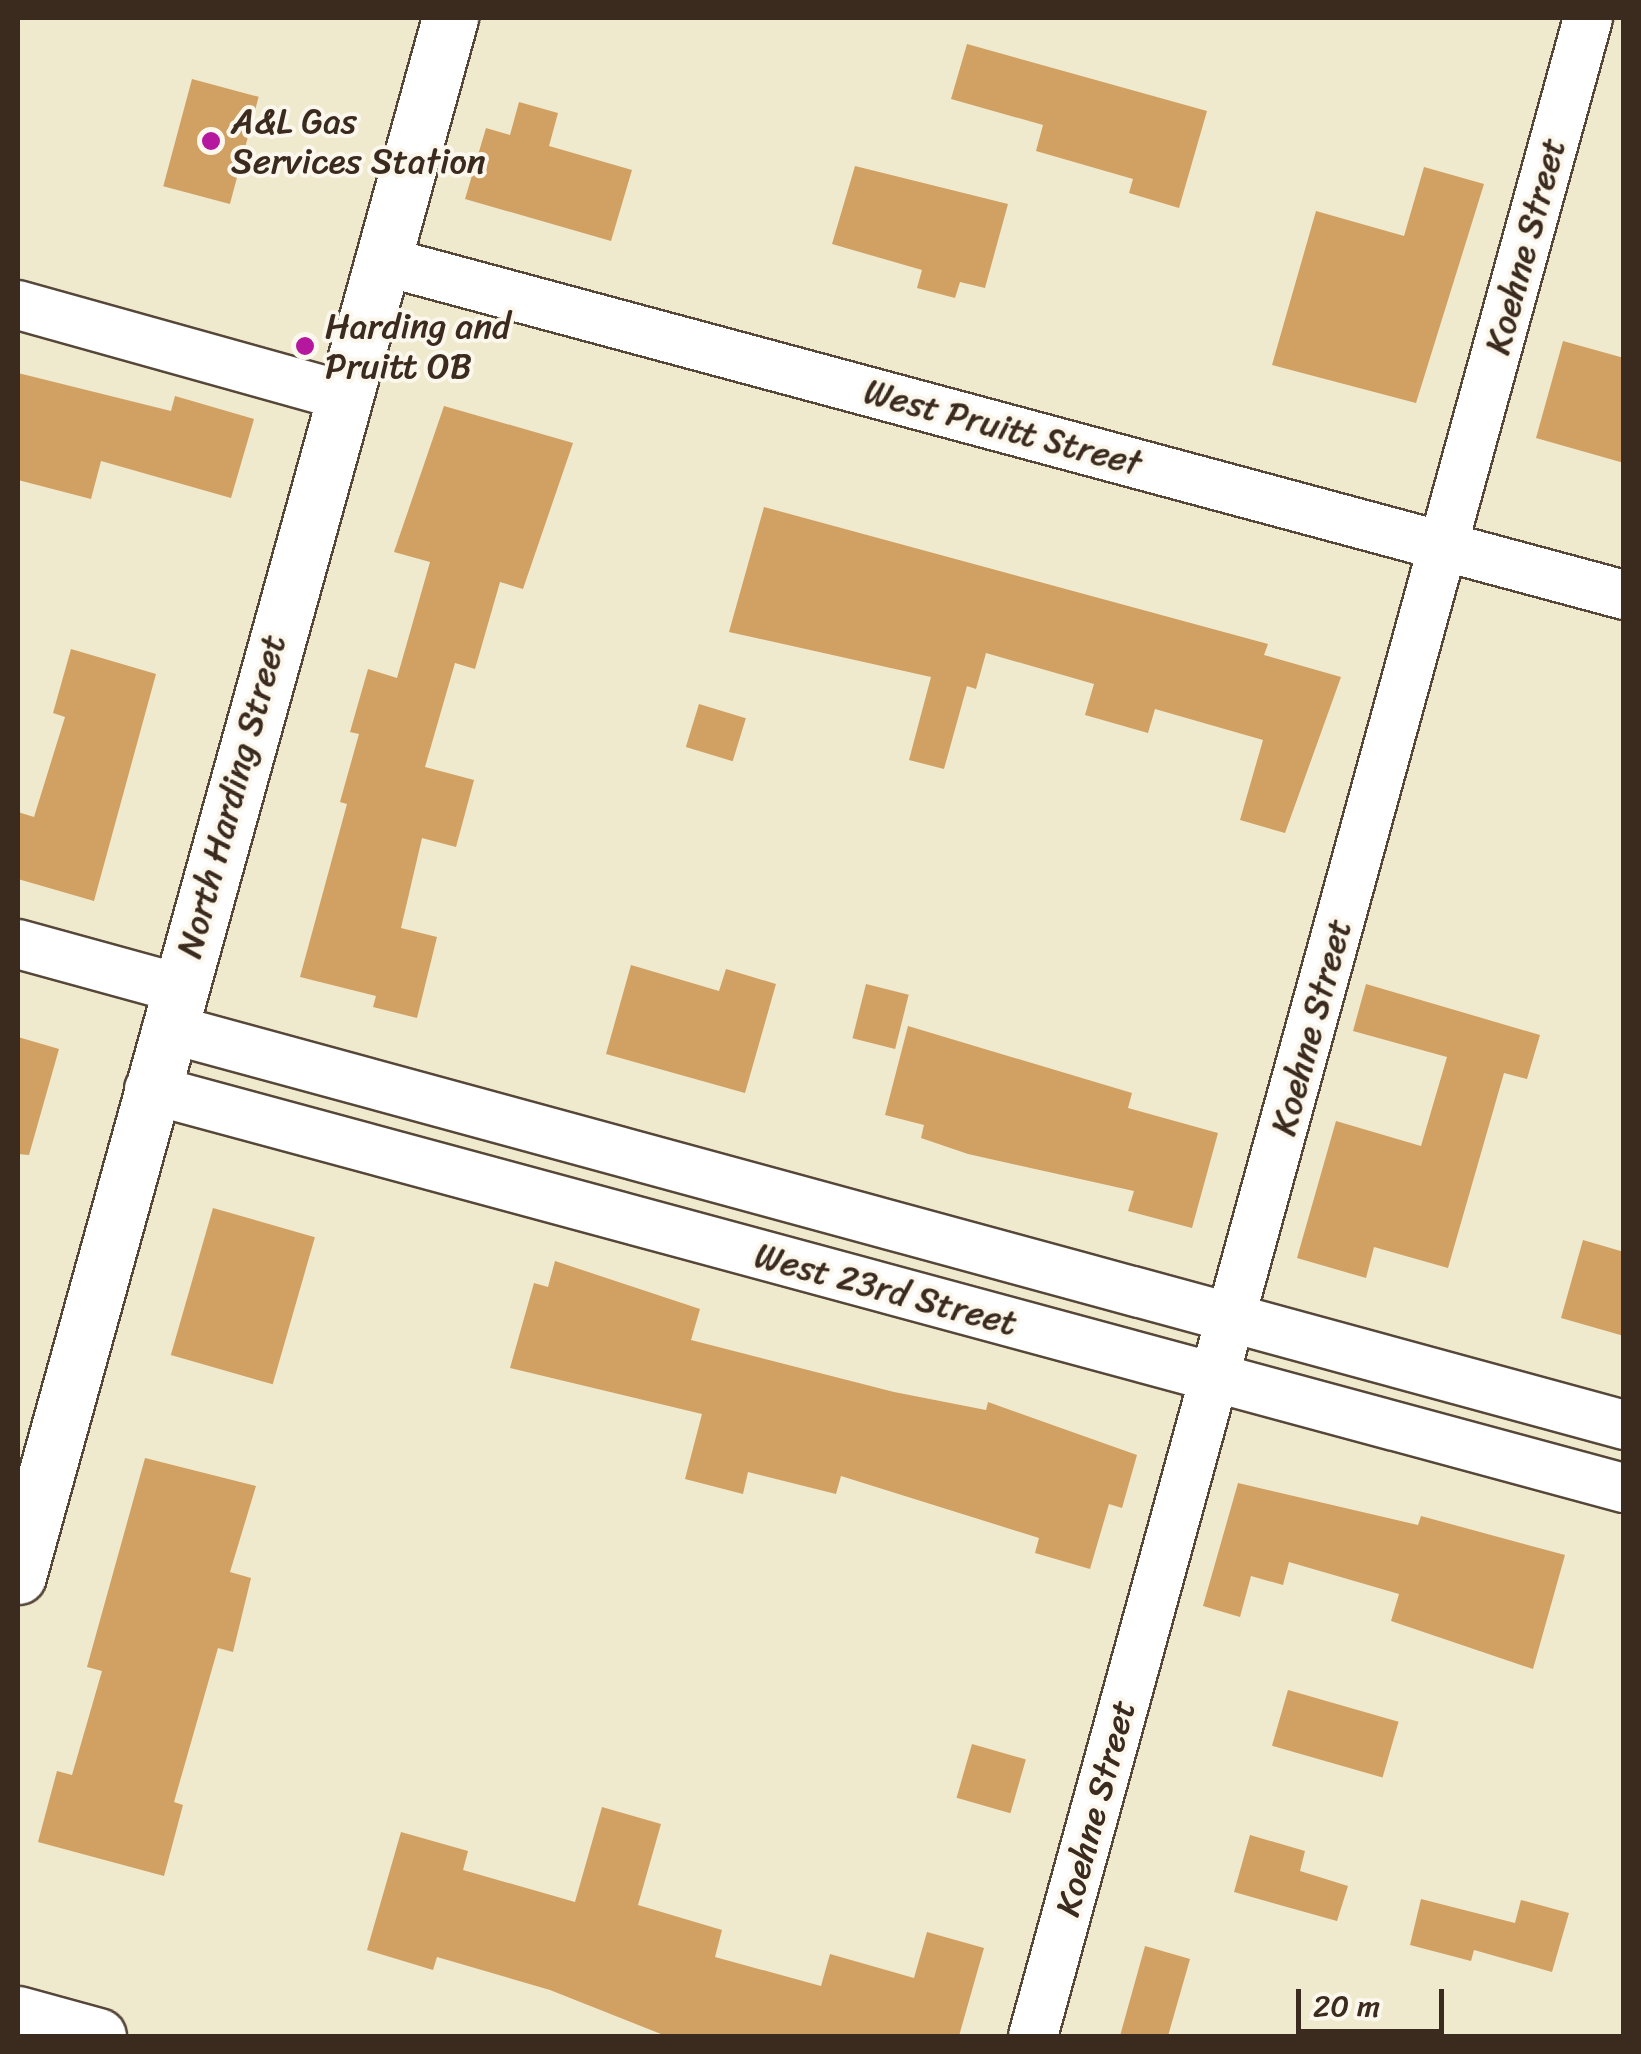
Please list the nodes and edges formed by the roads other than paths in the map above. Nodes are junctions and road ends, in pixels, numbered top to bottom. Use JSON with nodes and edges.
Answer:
{"nodes":[{"id":1,"x":450,"y":18,"type":"edge"},
{"id":2,"x":1588,"y":18,"type":"edge"},
{"id":3,"x":383,"y":261,"type":"junction"},
{"id":4,"x":18,"y":305,"type":"edge"},
{"id":5,"x":345,"y":396,"type":"junction"},
{"id":6,"x":1444,"y":544,"type":"junction"},
{"id":7,"x":1624,"y":595,"type":"edge"},
{"id":8,"x":18,"y":944,"type":"edge"},
{"id":9,"x":173,"y":1008,"type":"junction"},
{"id":10,"x":150,"y":1088,"type":"junction"},
{"id":11,"x":1231,"y":1318,"type":"junction"},
{"id":12,"x":1214,"y":1378,"type":"junction"},
{"id":13,"x":1624,"y":1424,"type":"edge"},
{"id":14,"x":1624,"y":1488,"type":"edge"},
{"id":15,"x":18,"y":1576,"type":"edge"},
{"id":16,"x":18,"y":2014,"type":"edge"},
{"id":17,"x":98,"y":2036,"type":"edge"},
{"id":18,"x":1032,"y":2036,"type":"edge"}],
"edges":[{"from":1,"to":3,"type":"street","name":"North Harding Street"},
{"from":2,"to":6,"type":"street","name":"Koehne Street"},
{"from":3,"to":5,"type":"street","name":"North Harding Street"},
{"from":3,"to":6,"type":"street","name":"West Pruitt Street"},
{"from":4,"to":5,"type":"street"},
{"from":5,"to":9,"type":"street","name":"North Harding Street"},
{"from":6,"to":7,"type":"street","name":"West Pruitt Street"},
{"from":6,"to":11,"type":"street","name":"Koehne Street"},
{"from":8,"to":9,"type":"street","name":"West 23rd Street"},
{"from":9,"to":10,"type":"street","name":"North Harding Street"},
{"from":9,"to":11,"type":"street","name":"West 23rd Street"},
{"from":10,"to":12,"type":"street","name":"West 23rd Street"},
{"from":10,"to":15,"type":"street","name":"North Harding Street"},
{"from":11,"to":12,"type":"street","name":"Koehne Street"},
{"from":11,"to":13,"type":"street","name":"West 23rd Street"},
{"from":12,"to":14,"type":"street","name":"West 23rd Street"},
{"from":12,"to":18,"type":"street","name":"Koehne Street"},
{"from":16,"to":17,"type":"street"}]}
